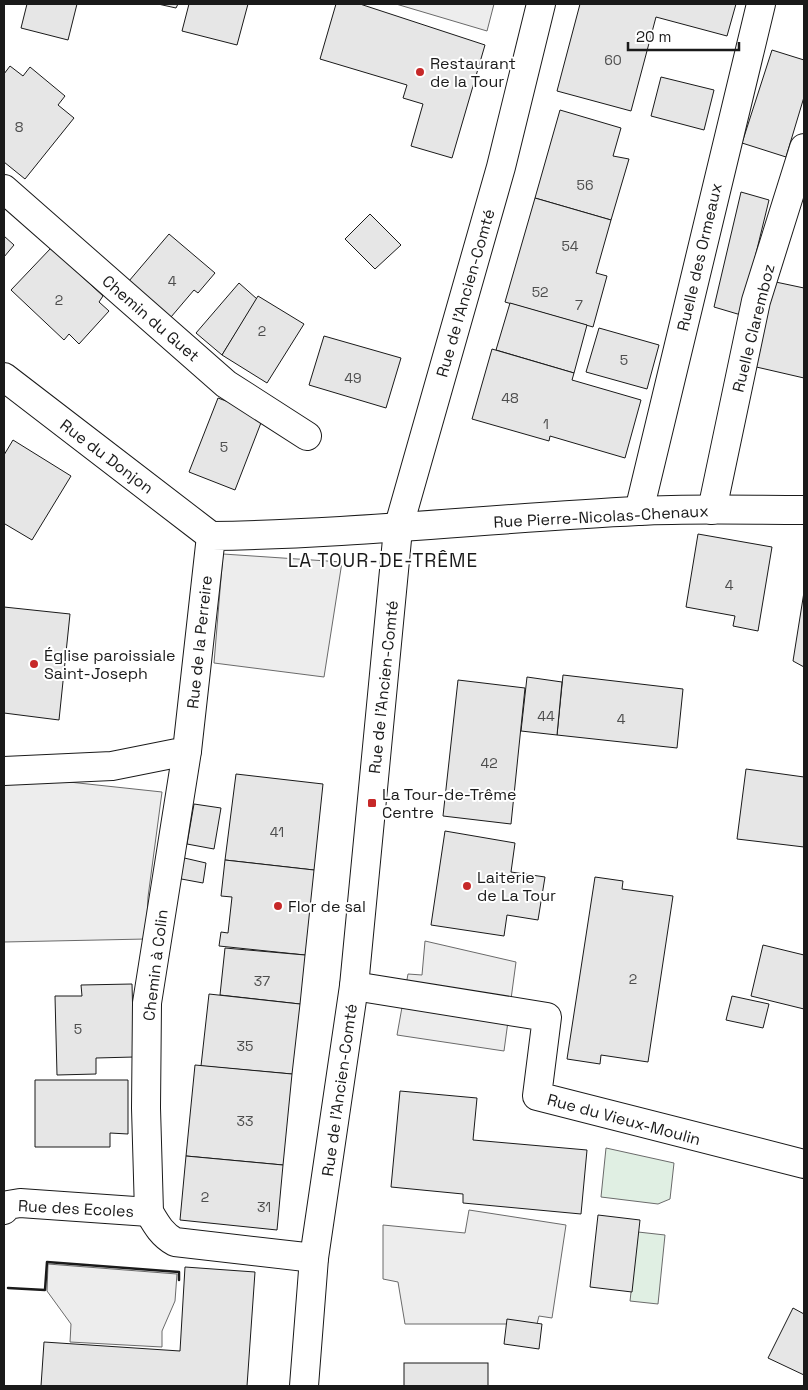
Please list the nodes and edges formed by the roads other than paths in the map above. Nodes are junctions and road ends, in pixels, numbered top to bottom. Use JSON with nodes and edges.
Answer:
{"nodes":[{"id":1,"x":541,"y":4,"type":"edge"},
{"id":2,"x":761,"y":4,"type":"edge"},
{"id":3,"x":804,"y":148,"type":"edge"},
{"id":4,"x":4,"y":189,"type":"edge"},
{"id":5,"x":4,"y":376,"type":"edge"},
{"id":6,"x":307,"y":436,"type":"dead end"},
{"id":7,"x":712,"y":510,"type":"junction"},
{"id":8,"x":804,"y":510,"type":"edge"},
{"id":9,"x":638,"y":511,"type":"junction"},
{"id":10,"x":398,"y":529,"type":"junction"},
{"id":11,"x":211,"y":536,"type":"junction"},
{"id":12,"x":187,"y":751,"type":"junction"},
{"id":13,"x":4,"y":771,"type":"edge"},
{"id":14,"x":354,"y":986,"type":"junction"},
{"id":15,"x":804,"y":1164,"type":"edge"},
{"id":16,"x":4,"y":1210,"type":"edge"},
{"id":17,"x":149,"y":1212,"type":"junction"},
{"id":18,"x":314,"y":1258,"type":"junction"},
{"id":19,"x":304,"y":1386,"type":"edge"}],
"edges":[{"from":1,"to":10,"type":"street","name":"Rue de l'Ancien-Comté"},
{"from":2,"to":9,"type":"street","name":"Ruelle des Ormeaux"},
{"from":3,"to":7,"type":"street","name":"Ruelle Claremboz"},
{"from":4,"to":6,"type":"street","name":"Chemin du Guet"},
{"from":5,"to":11,"type":"street","name":"Rue du Donjon"},
{"from":7,"to":8,"type":"street","name":"Rue Pierre-Nicolas-Chenaux"},
{"from":7,"to":9,"type":"street","name":"Rue Pierre-Nicolas-Chenaux"},
{"from":9,"to":10,"type":"street","name":"Rue Pierre-Nicolas-Chenaux"},
{"from":10,"to":11,"type":"street"},
{"from":10,"to":14,"type":"street","name":"Rue de l'Ancien-Comté"},
{"from":11,"to":12,"type":"street","name":"Rue de la Perreire"},
{"from":12,"to":13,"type":"street"},
{"from":12,"to":17,"type":"street","name":"Chemin à Colin"},
{"from":14,"to":15,"type":"street","name":"Rue du Vieux-Moulin"},
{"from":14,"to":18,"type":"street","name":"Rue de l'Ancien-Comté"},
{"from":16,"to":17,"type":"street","name":"Rue des Ecoles"},
{"from":17,"to":18,"type":"street","name":"Rue des Ecoles"},
{"from":18,"to":19,"type":"street","name":"Rue de l'Ancien-Comté"}]}
